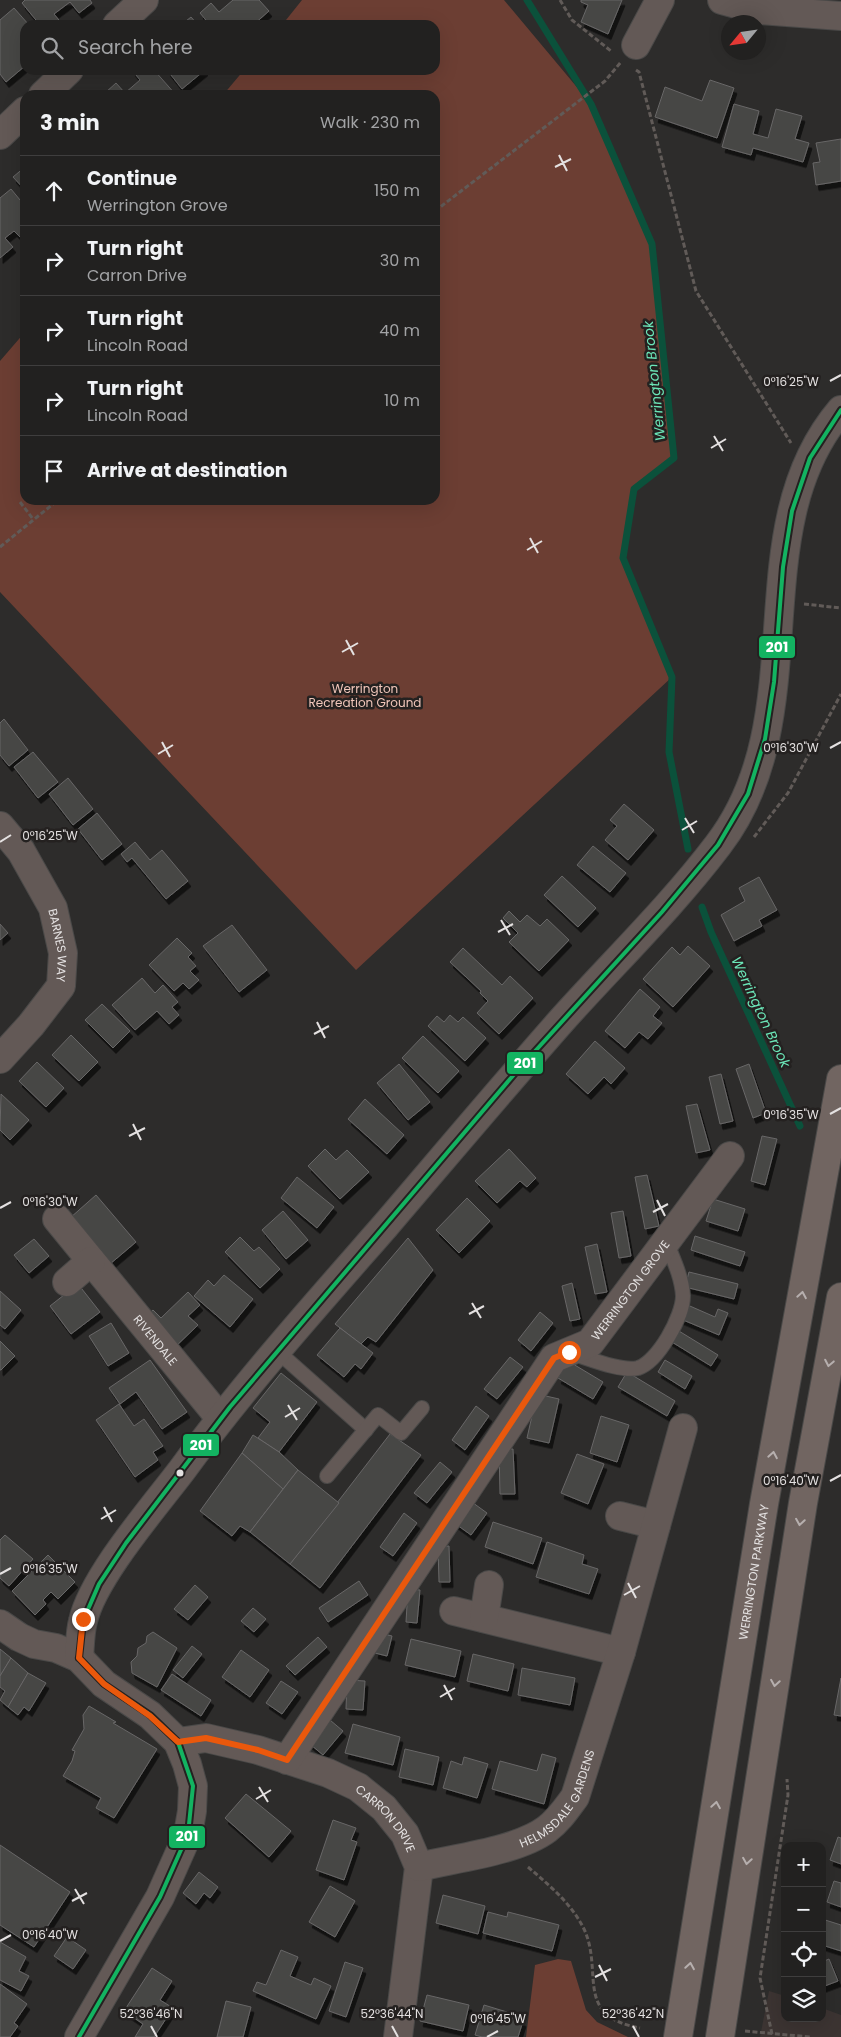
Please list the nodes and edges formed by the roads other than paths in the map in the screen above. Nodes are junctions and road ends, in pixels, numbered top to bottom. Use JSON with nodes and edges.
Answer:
{"nodes":[{"id":1,"x":144,"y":0,"type":"edge"},
{"id":2,"x":660,"y":0,"type":"edge"},
{"id":3,"x":722,"y":0,"type":"edge"},
{"id":4,"x":841,"y":16,"type":"edge"},
{"id":5,"x":122,"y":20,"type":"edge"},
{"id":6,"x":634,"y":56,"type":"road end"},
{"id":7,"x":64,"y":75,"type":"edge"},
{"id":8,"x":48,"y":90,"type":"edge"},
{"id":9,"x":20,"y":117,"type":"edge"},
{"id":10,"x":0,"y":135,"type":"edge"},
{"id":11,"x":841,"y":410,"type":"edge"},
{"id":12,"x":0,"y":826,"type":"edge"},
{"id":13,"x":0,"y":1059,"type":"edge"},
{"id":14,"x":841,"y":1079,"type":"edge"},
{"id":15,"x":730,"y":1156,"type":"dead end"},
{"id":16,"x":57,"y":1219,"type":"dead end"},
{"id":17,"x":666,"y":1241,"type":"junction"},
{"id":18,"x":91,"y":1261,"type":"junction"},
{"id":19,"x":66,"y":1282,"type":"dead end"},
{"id":20,"x":841,"y":1297,"type":"edge"},
{"id":21,"x":276,"y":1350,"type":"junction"},
{"id":22,"x":569,"y":1352,"type":"junction"},
{"id":23,"x":422,"y":1408,"type":"dead end"},
{"id":24,"x":220,"y":1418,"type":"junction"},
{"id":25,"x":684,"y":1428,"type":"dead end"},
{"id":26,"x":366,"y":1430,"type":"junction"},
{"id":27,"x":327,"y":1476,"type":"dead end"},
{"id":28,"x":620,"y":1516,"type":"dead end"},
{"id":29,"x":656,"y":1525,"type":"junction"},
{"id":30,"x":489,"y":1585,"type":"dead end"},
{"id":31,"x":454,"y":1611,"type":"dead end"},
{"id":32,"x":484,"y":1618,"type":"junction"},
{"id":33,"x":0,"y":1624,"type":"edge"},
{"id":34,"x":621,"y":1652,"type":"junction"},
{"id":35,"x":79,"y":1658,"type":"junction"},
{"id":36,"x":178,"y":1742,"type":"junction"},
{"id":37,"x":287,"y":1760,"type":"junction"},
{"id":38,"x":419,"y":1867,"type":"junction"},
{"id":39,"x":731,"y":2034,"type":"edge"},
{"id":40,"x":79,"y":2037,"type":"edge"},
{"id":41,"x":398,"y":2037,"type":"edge"},
{"id":42,"x":678,"y":2037,"type":"edge"}],
"edges":[{"from":1,"to":5,"type":"street"},
{"from":2,"to":6,"type":"street"},
{"from":3,"to":4,"type":"street"},
{"from":7,"to":8,"type":"street"},
{"from":9,"to":10,"type":"street"},
{"from":11,"to":21,"type":"street"},
{"from":12,"to":13,"type":"street","name":"BARNES WAY"},
{"from":42,"to":14,"type":"highway","name":"WERRINGTON PARKWAY","one_way":true},
{"from":15,"to":17,"type":"street","name":"WERRINGTON GROVE"},
{"from":16,"to":18,"type":"street","name":"RIVENDALE"},
{"from":17,"to":22,"type":"street","name":"WERRINGTON GROVE"},
{"from":17,"to":22,"type":"lane"},
{"from":18,"to":19,"type":"street"},
{"from":18,"to":24,"type":"street","name":"RIVENDALE"},
{"from":20,"to":39,"type":"highway","one_way":true},
{"from":21,"to":24,"type":"street"},
{"from":21,"to":26,"type":"lane"},
{"from":22,"to":37,"type":"street","name":"WERRINGTON GROVE"},
{"from":23,"to":26,"type":"lane"},
{"from":24,"to":35,"type":"street"},
{"from":25,"to":29,"type":"street","name":"HELMSDALE GARDENS"},
{"from":26,"to":27,"type":"lane"},
{"from":28,"to":29,"type":"street"},
{"from":29,"to":34,"type":"street","name":"HELMSDALE GARDENS"},
{"from":30,"to":32,"type":"street"},
{"from":31,"to":32,"type":"street"},
{"from":32,"to":34,"type":"street"},
{"from":33,"to":35,"type":"street"},
{"from":34,"to":38,"type":"street","name":"HELMSDALE GARDENS"},
{"from":35,"to":36,"type":"street"},
{"from":36,"to":37,"type":"street","name":"CARRON DRIVE"},
{"from":36,"to":40,"type":"street"},
{"from":37,"to":38,"type":"street","name":"CARRON DRIVE"},
{"from":38,"to":41,"type":"street","name":"CARRON DRIVE"}]}
